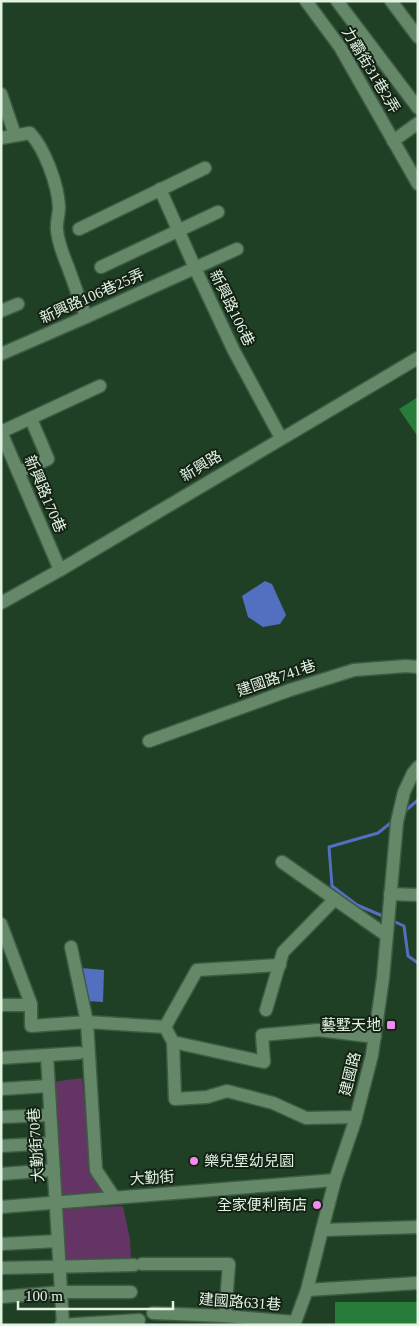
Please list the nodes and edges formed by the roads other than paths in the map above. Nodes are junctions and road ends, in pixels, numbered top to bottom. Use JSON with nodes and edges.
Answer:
{"nodes":[{"id":1,"x":306,"y":1,"type":"edge"},
{"id":2,"x":337,"y":1,"type":"edge"},
{"id":3,"x":391,"y":1,"type":"edge"},
{"id":4,"x":418,"y":37,"type":"edge"},
{"id":5,"x":1,"y":94,"type":"edge"},
{"id":6,"x":418,"y":108,"type":"edge"},
{"id":7,"x":418,"y":123,"type":"edge"},
{"id":8,"x":15,"y":135,"type":"junction"},
{"id":9,"x":1,"y":138,"type":"edge"},
{"id":10,"x":393,"y":141,"type":"junction"},
{"id":11,"x":205,"y":168,"type":"dead end"},
{"id":12,"x":418,"y":184,"type":"edge"},
{"id":13,"x":160,"y":189,"type":"junction"},
{"id":14,"x":218,"y":212,"type":"dead end"},
{"id":15,"x":79,"y":229,"type":"dead end"},
{"id":16,"x":178,"y":231,"type":"junction"},
{"id":17,"x":237,"y":249,"type":"dead end"},
{"id":18,"x":100,"y":267,"type":"dead end"},
{"id":19,"x":195,"y":268,"type":"junction"},
{"id":20,"x":18,"y":304,"type":"dead end"},
{"id":21,"x":1,"y":312,"type":"edge"},
{"id":22,"x":86,"y":317,"type":"junction"},
{"id":23,"x":1,"y":354,"type":"edge"},
{"id":24,"x":418,"y":358,"type":"edge"},
{"id":25,"x":100,"y":386,"type":"dead end"},
{"id":26,"x":31,"y":418,"type":"junction"},
{"id":27,"x":1,"y":432,"type":"edge"},
{"id":28,"x":281,"y":438,"type":"junction"},
{"id":29,"x":18,"y":472,"type":"junction"},
{"id":30,"x":60,"y":570,"type":"junction"},
{"id":31,"x":1,"y":603,"type":"edge"},
{"id":32,"x":418,"y":667,"type":"edge"},
{"id":33,"x":149,"y":741,"type":"dead end"},
{"id":34,"x":418,"y":767,"type":"edge"},
{"id":35,"x":282,"y":862,"type":"dead end"},
{"id":36,"x":390,"y":894,"type":"junction"},
{"id":37,"x":418,"y":895,"type":"edge"},
{"id":38,"x":335,"y":899,"type":"junction"},
{"id":39,"x":1,"y":924,"type":"edge"},
{"id":40,"x":387,"y":924,"type":"junction"},
{"id":41,"x":71,"y":947,"type":"dead end"},
{"id":42,"x":280,"y":965,"type":"junction"},
{"id":43,"x":26,"y":1004,"type":"dead end"},
{"id":44,"x":1,"y":1005,"type":"edge"},
{"id":45,"x":266,"y":1010,"type":"dead end"},
{"id":46,"x":87,"y":1022,"type":"junction"},
{"id":47,"x":165,"y":1027,"type":"junction"},
{"id":48,"x":375,"y":1037,"type":"junction"},
{"id":49,"x":173,"y":1042,"type":"junction"},
{"id":50,"x":79,"y":1054,"type":"dead end"},
{"id":51,"x":46,"y":1056,"type":"junction"},
{"id":52,"x":1,"y":1058,"type":"edge"},
{"id":53,"x":48,"y":1086,"type":"junction"},
{"id":54,"x":1,"y":1089,"type":"edge"},
{"id":55,"x":50,"y":1115,"type":"junction"},
{"id":56,"x":1,"y":1117,"type":"edge"},
{"id":57,"x":356,"y":1117,"type":"junction"},
{"id":58,"x":52,"y":1143,"type":"junction"},
{"id":59,"x":1,"y":1146,"type":"edge"},
{"id":60,"x":54,"y":1170,"type":"junction"},
{"id":61,"x":1,"y":1174,"type":"edge"},
{"id":62,"x":336,"y":1180,"type":"junction"},
{"id":63,"x":114,"y":1198,"type":"junction"},
{"id":64,"x":56,"y":1202,"type":"junction"},
{"id":65,"x":1,"y":1207,"type":"edge"},
{"id":66,"x":418,"y":1227,"type":"edge"},
{"id":67,"x":322,"y":1230,"type":"junction"},
{"id":68,"x":58,"y":1242,"type":"junction"},
{"id":69,"x":1,"y":1244,"type":"edge"},
{"id":70,"x":60,"y":1266,"type":"junction"},
{"id":71,"x":1,"y":1268,"type":"edge"},
{"id":72,"x":418,"y":1283,"type":"edge"},
{"id":73,"x":307,"y":1290,"type":"junction"},
{"id":74,"x":62,"y":1292,"type":"junction"},
{"id":75,"x":131,"y":1292,"type":"dead end"},
{"id":76,"x":1,"y":1297,"type":"edge"},
{"id":77,"x":153,"y":1313,"type":"dead end"},
{"id":78,"x":225,"y":1316,"type":"junction"},
{"id":79,"x":139,"y":1320,"type":"dead end"},
{"id":80,"x":295,"y":1323,"type":"edge"},
{"id":81,"x":63,"y":1325,"type":"edge"}],
"edges":[{"from":1,"to":10,"type":"street","name":"力霸街31巷2弄"},
{"from":2,"to":6,"type":"street"},
{"from":3,"to":4,"type":"street"},
{"from":5,"to":8,"type":"street"},
{"from":7,"to":10,"type":"street"},
{"from":8,"to":9,"type":"street"},
{"from":8,"to":22,"type":"street"},
{"from":10,"to":12,"type":"street","name":"力霸街31巷2弄"},
{"from":11,"to":13,"type":"street"},
{"from":13,"to":15,"type":"street"},
{"from":13,"to":16,"type":"street","name":"新興路106巷"},
{"from":14,"to":16,"type":"street"},
{"from":16,"to":18,"type":"street"},
{"from":16,"to":19,"type":"street","name":"新興路106巷"},
{"from":17,"to":19,"type":"street","name":"新興路106巷25弄"},
{"from":19,"to":22,"type":"street","name":"新興路106巷25弄"},
{"from":19,"to":28,"type":"street","name":"新興路106巷"},
{"from":20,"to":21,"type":"street"},
{"from":22,"to":23,"type":"street","name":"新興路106巷25弄"},
{"from":24,"to":28,"type":"street","name":"新興路"},
{"from":25,"to":26,"type":"street"},
{"from":26,"to":27,"type":"street"},
{"from":26,"to":29,"type":"street"},
{"from":27,"to":29,"type":"street","name":"新興路170巷"},
{"from":28,"to":30,"type":"street","name":"新興路"},
{"from":29,"to":30,"type":"street","name":"新興路170巷"},
{"from":30,"to":31,"type":"street","name":"新興路"},
{"from":32,"to":33,"type":"street","name":"建國路741巷"},
{"from":34,"to":36,"type":"street","name":"建國路"},
{"from":35,"to":38,"type":"street"},
{"from":36,"to":37,"type":"street"},
{"from":36,"to":40,"type":"street","name":"建國路"},
{"from":38,"to":40,"type":"street"},
{"from":38,"to":42,"type":"street"},
{"from":39,"to":46,"type":"street"},
{"from":40,"to":48,"type":"street","name":"建國路"},
{"from":41,"to":46,"type":"street"},
{"from":42,"to":45,"type":"street"},
{"from":42,"to":47,"type":"street"},
{"from":43,"to":44,"type":"street"},
{"from":46,"to":47,"type":"street"},
{"from":46,"to":63,"type":"street"},
{"from":47,"to":49,"type":"street"},
{"from":48,"to":49,"type":"street"},
{"from":48,"to":57,"type":"street","name":"建國路"},
{"from":49,"to":57,"type":"street"},
{"from":50,"to":51,"type":"street"},
{"from":51,"to":52,"type":"street"},
{"from":51,"to":53,"type":"street","name":"大勤街70巷"},
{"from":53,"to":54,"type":"street"},
{"from":53,"to":55,"type":"street","name":"大勤街70巷"},
{"from":55,"to":56,"type":"street"},
{"from":55,"to":58,"type":"street","name":"大勤街70巷"},
{"from":57,"to":62,"type":"street","name":"建國路"},
{"from":58,"to":59,"type":"street"},
{"from":58,"to":60,"type":"street","name":"大勤街70巷"},
{"from":60,"to":61,"type":"street"},
{"from":60,"to":64,"type":"street","name":"大勤街70巷"},
{"from":62,"to":63,"type":"street","name":"大勤街"},
{"from":62,"to":67,"type":"street","name":"建國路"},
{"from":63,"to":64,"type":"street","name":"大勤街"},
{"from":64,"to":65,"type":"street","name":"大勤街"},
{"from":64,"to":68,"type":"street","name":"大勤街70巷"},
{"from":66,"to":67,"type":"street"},
{"from":67,"to":73,"type":"street","name":"建國路"},
{"from":68,"to":69,"type":"street"},
{"from":68,"to":70,"type":"street","name":"大勤街70巷"},
{"from":70,"to":71,"type":"street"},
{"from":70,"to":74,"type":"street","name":"大勤街70巷"},
{"from":70,"to":78,"type":"street"},
{"from":72,"to":73,"type":"street"},
{"from":73,"to":80,"type":"street","name":"建國路"},
{"from":74,"to":75,"type":"street"},
{"from":74,"to":76,"type":"street"},
{"from":74,"to":81,"type":"street","name":"大勤街70巷"},
{"from":77,"to":78,"type":"street","name":"建國路631巷"},
{"from":78,"to":80,"type":"street","name":"建國路631巷"},
{"from":79,"to":81,"type":"street"}]}
